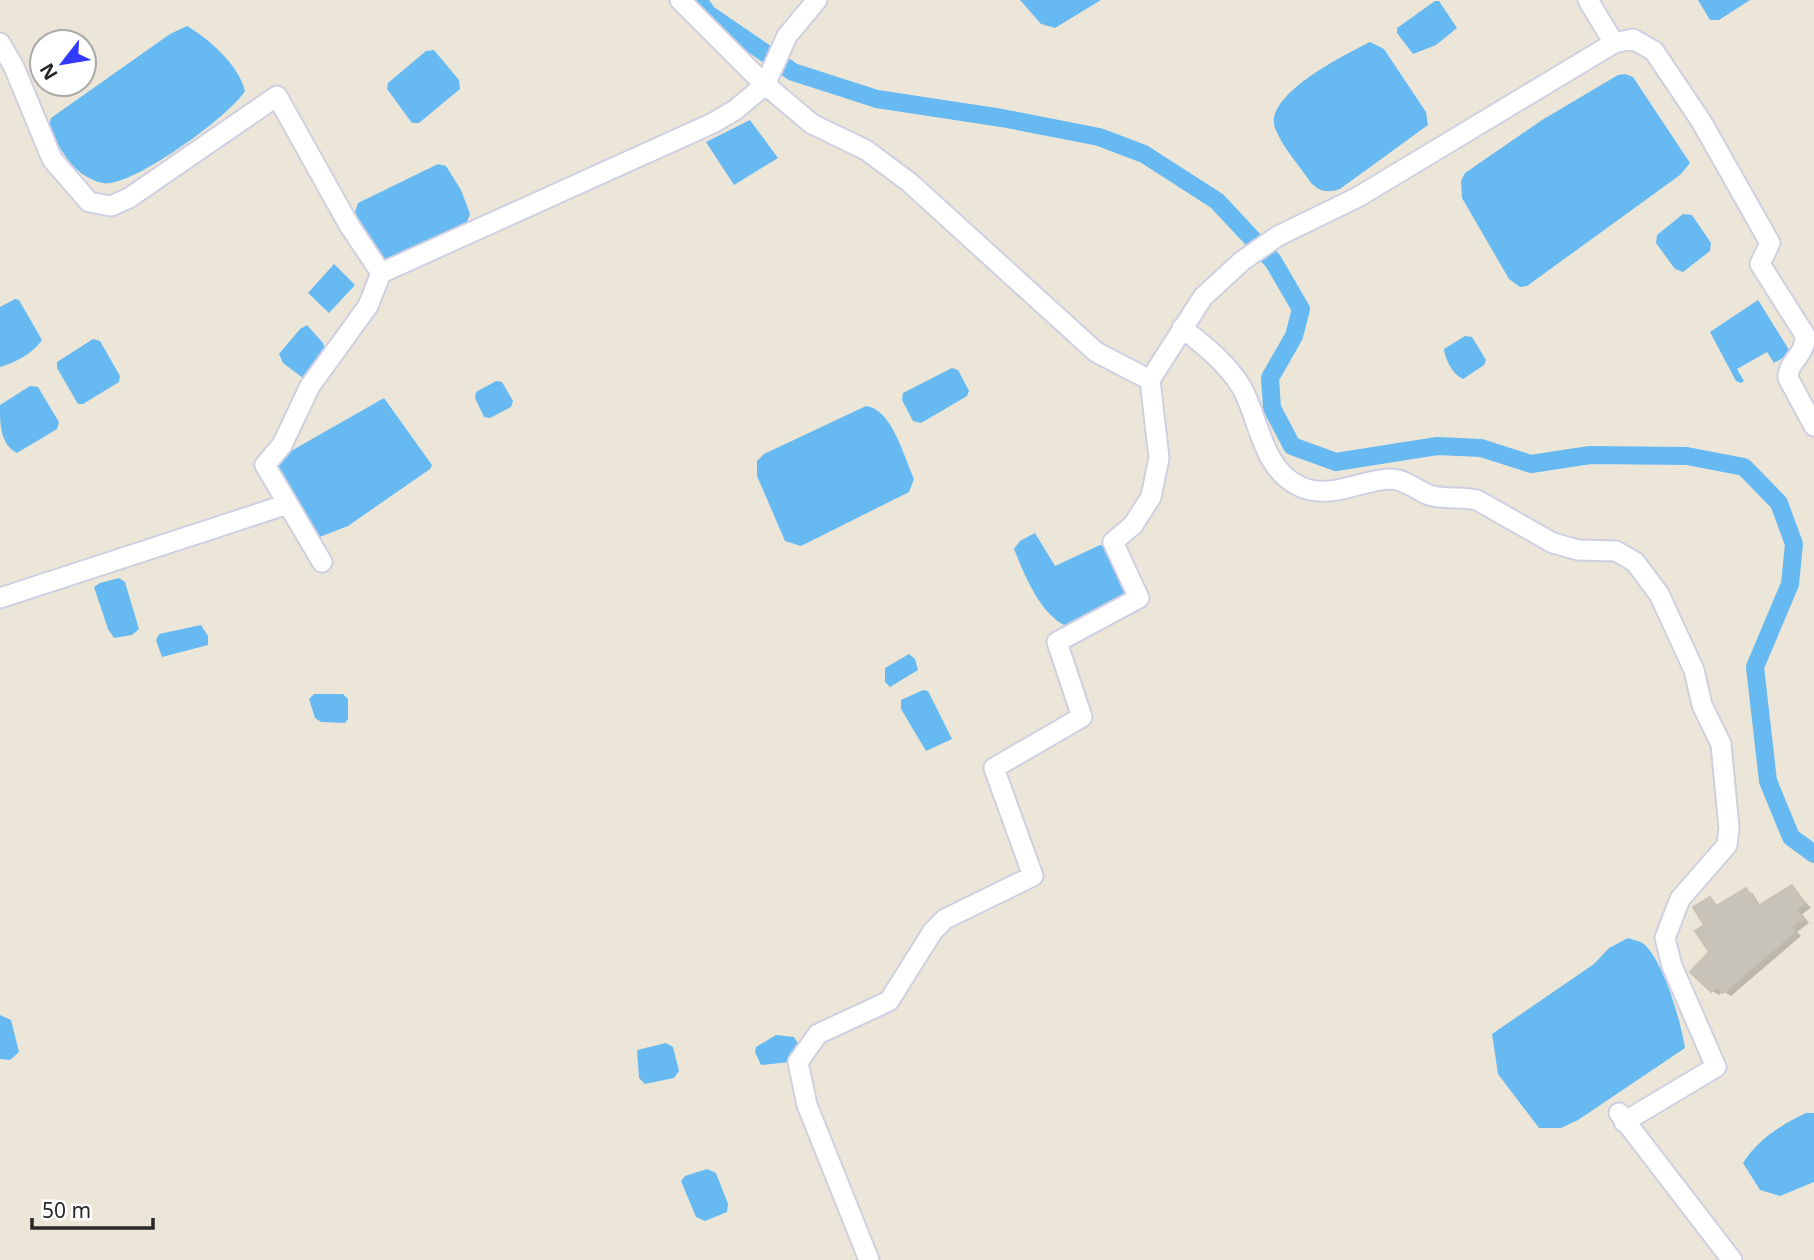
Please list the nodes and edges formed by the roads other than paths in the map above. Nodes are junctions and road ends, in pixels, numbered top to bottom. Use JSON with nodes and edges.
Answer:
{"nodes":[{"id":1,"x":680,"y":0,"type":"edge"},
{"id":2,"x":817,"y":0,"type":"edge"},
{"id":3,"x":1588,"y":0,"type":"edge"},
{"id":4,"x":0,"y":43,"type":"edge"},
{"id":5,"x":1614,"y":43,"type":"junction"},
{"id":6,"x":768,"y":79,"type":"junction"},
{"id":7,"x":381,"y":273,"type":"junction"},
{"id":8,"x":1807,"y":326,"type":"edge"},
{"id":9,"x":1182,"y":328,"type":"junction"},
{"id":10,"x":1150,"y":380,"type":"junction"},
{"id":11,"x":1814,"y":426,"type":"edge"},
{"id":12,"x":288,"y":504,"type":"junction"},
{"id":13,"x":322,"y":562,"type":"dead end"},
{"id":14,"x":0,"y":598,"type":"edge"},
{"id":15,"x":869,"y":1260,"type":"edge"},
{"id":16,"x":1732,"y":1260,"type":"edge"}],
"edges":[{"from":1,"to":6,"type":"street"},
{"from":2,"to":6,"type":"street"},
{"from":3,"to":5,"type":"street"},
{"from":4,"to":7,"type":"street"},
{"from":5,"to":8,"type":"street"},
{"from":5,"to":9,"type":"street"},
{"from":6,"to":7,"type":"street"},
{"from":6,"to":10,"type":"street"},
{"from":7,"to":12,"type":"street"},
{"from":8,"to":11,"type":"street"},
{"from":9,"to":10,"type":"street"},
{"from":9,"to":16,"type":"street"},
{"from":10,"to":15,"type":"street"},
{"from":12,"to":13,"type":"street"},
{"from":12,"to":14,"type":"street"}]}
